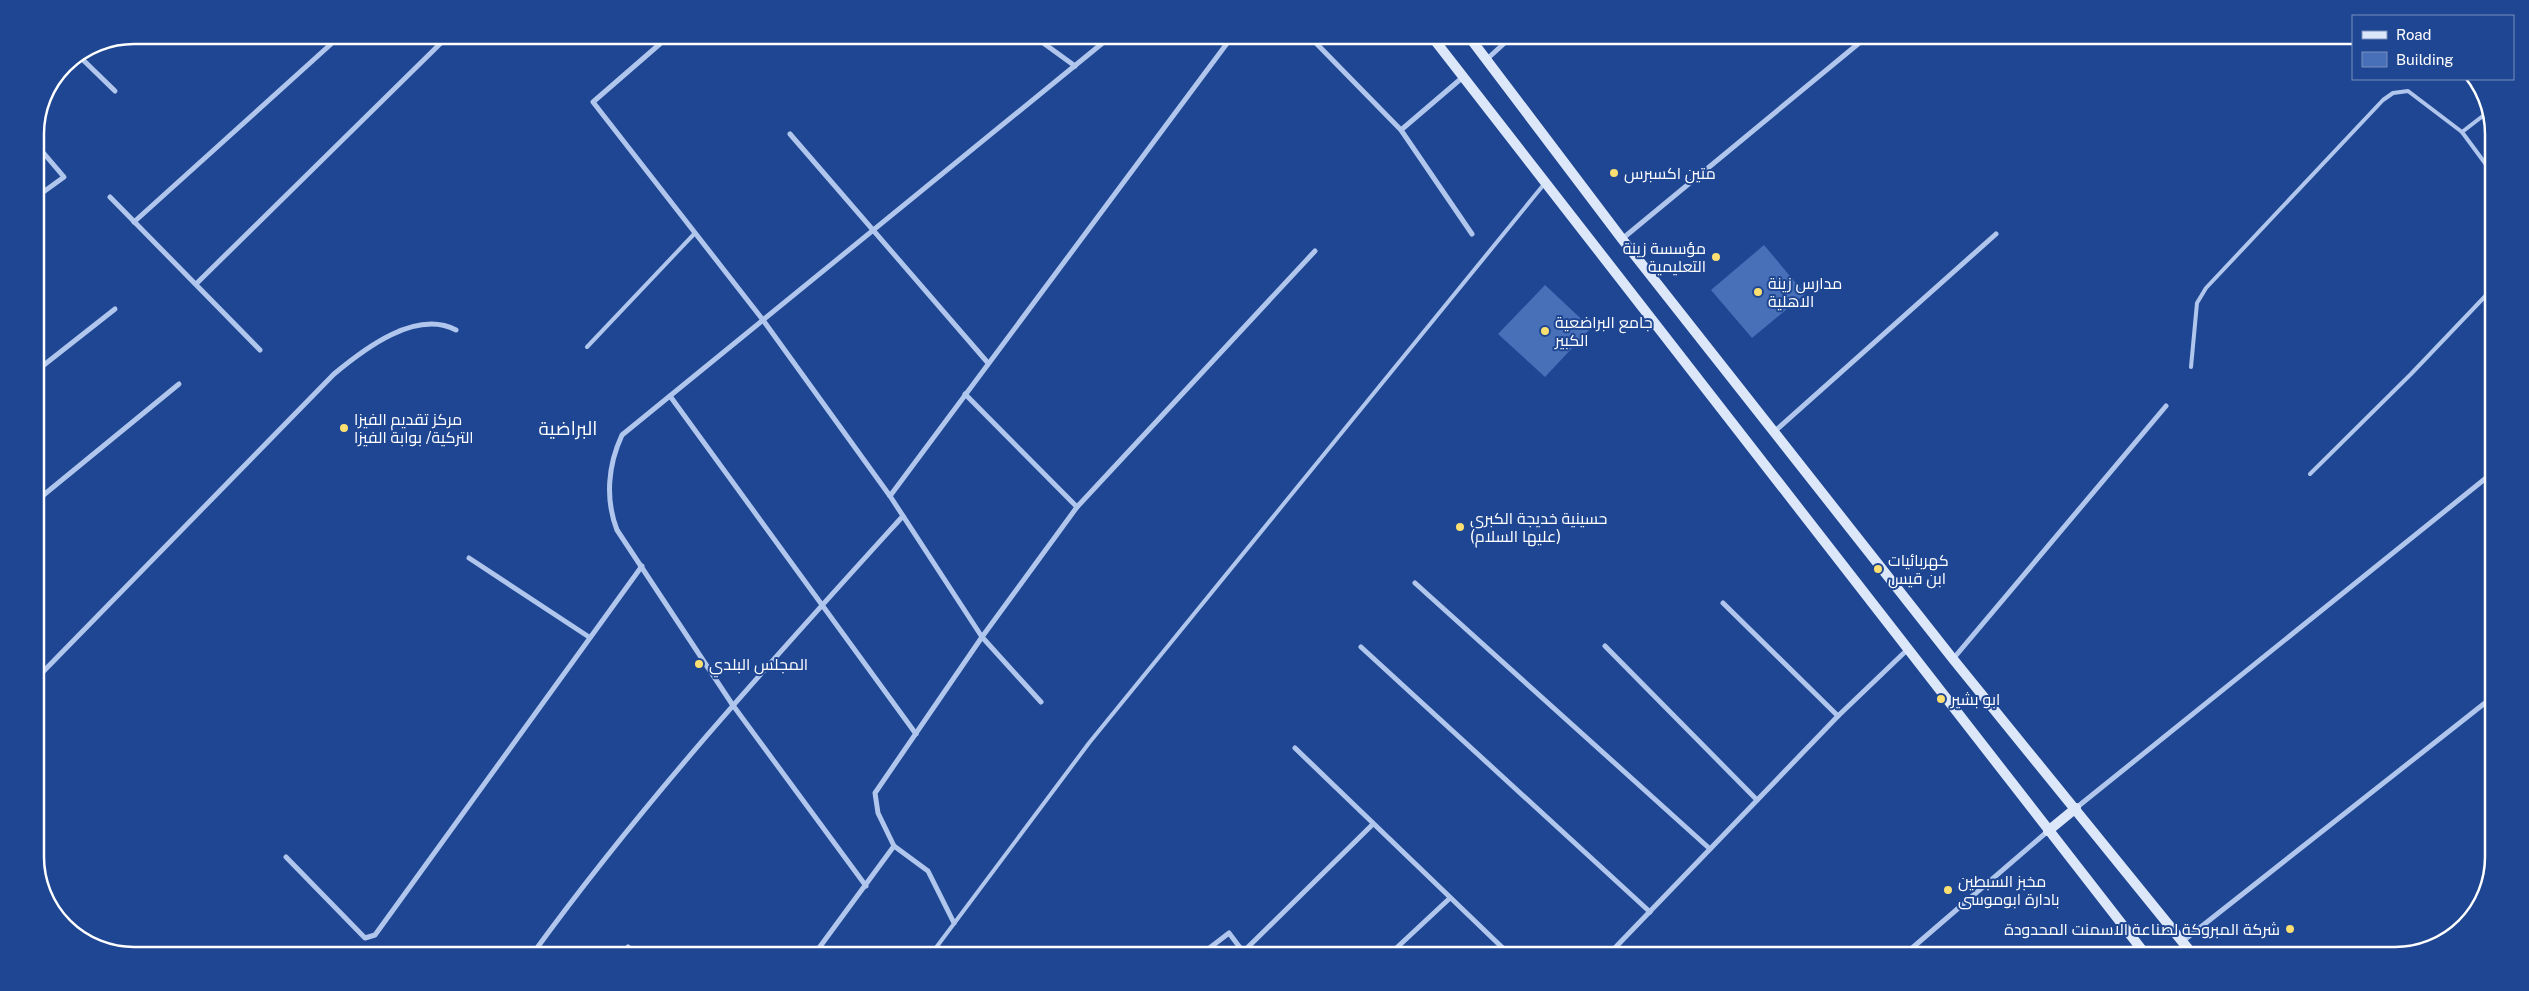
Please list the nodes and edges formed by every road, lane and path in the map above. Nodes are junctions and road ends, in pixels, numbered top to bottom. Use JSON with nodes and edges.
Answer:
{"nodes":[{"id":1,"x":332,"y":44,"type":"edge"},
{"id":2,"x":440,"y":44,"type":"edge"},
{"id":3,"x":660,"y":44,"type":"edge"},
{"id":4,"x":1045,"y":44,"type":"edge"},
{"id":5,"x":1102,"y":44,"type":"edge"},
{"id":6,"x":1226,"y":44,"type":"edge"},
{"id":7,"x":1317,"y":44,"type":"edge"},
{"id":8,"x":1439,"y":44,"type":"edge"},
{"id":9,"x":1474,"y":44,"type":"edge"},
{"id":10,"x":1503,"y":44,"type":"edge"},
{"id":11,"x":1858,"y":44,"type":"edge"},
{"id":12,"x":83,"y":60,"type":"edge"},
{"id":13,"x":1486,"y":60,"type":"junction"},
{"id":14,"x":1075,"y":66,"type":"junction"},
{"id":15,"x":1463,"y":76,"type":"junction"},
{"id":16,"x":114,"y":91,"type":"dead end"},
{"id":17,"x":2484,"y":115,"type":"edge"},
{"id":18,"x":1401,"y":130,"type":"junction"},
{"id":19,"x":2462,"y":132,"type":"junction"},
{"id":20,"x":790,"y":134,"type":"dead end"},
{"id":21,"x":44,"y":154,"type":"edge"},
{"id":22,"x":2485,"y":162,"type":"edge"},
{"id":23,"x":1545,"y":183,"type":"junction"},
{"id":24,"x":44,"y":191,"type":"edge"},
{"id":25,"x":110,"y":197,"type":"dead end"},
{"id":26,"x":134,"y":222,"type":"junction"},
{"id":27,"x":873,"y":230,"type":"junction"},
{"id":28,"x":695,"y":233,"type":"junction"},
{"id":29,"x":1472,"y":234,"type":"dead end"},
{"id":30,"x":1996,"y":234,"type":"dead end"},
{"id":31,"x":1622,"y":239,"type":"junction"},
{"id":32,"x":1315,"y":251,"type":"dead end"},
{"id":33,"x":196,"y":284,"type":"junction"},
{"id":34,"x":2485,"y":296,"type":"edge"},
{"id":35,"x":115,"y":309,"type":"dead end"},
{"id":36,"x":763,"y":320,"type":"junction"},
{"id":37,"x":456,"y":330,"type":"dead end"},
{"id":38,"x":587,"y":347,"type":"dead end"},
{"id":39,"x":260,"y":350,"type":"dead end"},
{"id":40,"x":988,"y":363,"type":"junction"},
{"id":41,"x":44,"y":365,"type":"edge"},
{"id":42,"x":2191,"y":367,"type":"dead end"},
{"id":43,"x":179,"y":384,"type":"dead end"},
{"id":44,"x":965,"y":394,"type":"junction"},
{"id":45,"x":670,"y":396,"type":"junction"},
{"id":46,"x":2166,"y":406,"type":"dead end"},
{"id":47,"x":1775,"y":431,"type":"junction"},
{"id":48,"x":2310,"y":474,"type":"dead end"},
{"id":49,"x":2485,"y":479,"type":"edge"},
{"id":50,"x":44,"y":495,"type":"edge"},
{"id":51,"x":890,"y":496,"type":"junction"},
{"id":52,"x":1077,"y":507,"type":"junction"},
{"id":53,"x":902,"y":516,"type":"junction"},
{"id":54,"x":470,"y":558,"type":"dead end"},
{"id":55,"x":642,"y":566,"type":"junction"},
{"id":56,"x":1415,"y":583,"type":"dead end"},
{"id":57,"x":1723,"y":603,"type":"dead end"},
{"id":58,"x":823,"y":604,"type":"junction"},
{"id":59,"x":589,"y":637,"type":"junction"},
{"id":60,"x":982,"y":637,"type":"junction"},
{"id":61,"x":1605,"y":646,"type":"dead end"},
{"id":62,"x":1361,"y":647,"type":"dead end"},
{"id":63,"x":1908,"y":649,"type":"junction"},
{"id":64,"x":1953,"y":659,"type":"junction"},
{"id":65,"x":44,"y":671,"type":"edge"},
{"id":66,"x":1041,"y":702,"type":"dead end"},
{"id":67,"x":2485,"y":703,"type":"edge"},
{"id":68,"x":732,"y":704,"type":"junction"},
{"id":69,"x":1838,"y":716,"type":"junction"},
{"id":70,"x":916,"y":734,"type":"junction"},
{"id":71,"x":1295,"y":748,"type":"dead end"},
{"id":72,"x":1757,"y":800,"type":"junction"},
{"id":73,"x":2076,"y":808,"type":"junction"},
{"id":74,"x":1373,"y":824,"type":"junction"},
{"id":75,"x":2048,"y":831,"type":"junction"},
{"id":76,"x":894,"y":846,"type":"junction"},
{"id":77,"x":1710,"y":849,"type":"junction"},
{"id":78,"x":286,"y":857,"type":"dead end"},
{"id":79,"x":866,"y":886,"type":"junction"},
{"id":80,"x":1450,"y":898,"type":"junction"},
{"id":81,"x":1650,"y":912,"type":"junction"},
{"id":82,"x":954,"y":923,"type":"junction"},
{"id":83,"x":2183,"y":941,"type":"junction"},
{"id":84,"x":538,"y":947,"type":"edge"},
{"id":85,"x":820,"y":947,"type":"edge"},
{"id":86,"x":936,"y":947,"type":"edge"},
{"id":87,"x":1211,"y":947,"type":"edge"},
{"id":88,"x":1240,"y":947,"type":"edge"},
{"id":89,"x":1250,"y":947,"type":"edge"},
{"id":90,"x":1398,"y":947,"type":"edge"},
{"id":91,"x":1502,"y":947,"type":"edge"},
{"id":92,"x":1616,"y":947,"type":"edge"},
{"id":93,"x":1914,"y":947,"type":"edge"},
{"id":94,"x":2140,"y":947,"type":"edge"},
{"id":95,"x":2187,"y":947,"type":"edge"}],
"edges":[{"from":1,"to":26,"type":"street"},
{"from":2,"to":33,"type":"street"},
{"from":3,"to":28,"type":"street"},
{"from":4,"to":14,"type":"street"},
{"from":5,"to":14,"type":"street"},
{"from":6,"to":40,"type":"street"},
{"from":7,"to":18,"type":"street"},
{"from":8,"to":15,"type":"main road"},
{"from":9,"to":13,"type":"main road"},
{"from":10,"to":13,"type":"street"},
{"from":11,"to":31,"type":"street"},
{"from":12,"to":16,"type":"street"},
{"from":13,"to":31,"type":"main road"},
{"from":14,"to":27,"type":"street"},
{"from":15,"to":18,"type":"street"},
{"from":15,"to":23,"type":"main road"},
{"from":17,"to":19,"type":"lane"},
{"from":18,"to":29,"type":"street"},
{"from":19,"to":22,"type":"lane"},
{"from":19,"to":42,"type":"lane"},
{"from":20,"to":27,"type":"street"},
{"from":21,"to":24,"type":"street"},
{"from":23,"to":63,"type":"main road"},
{"from":23,"to":82,"type":"lane"},
{"from":25,"to":26,"type":"street"},
{"from":26,"to":33,"type":"street"},
{"from":27,"to":36,"type":"street"},
{"from":27,"to":40,"type":"street"},
{"from":28,"to":36,"type":"street"},
{"from":28,"to":38,"type":"lane"},
{"from":30,"to":47,"type":"street"},
{"from":31,"to":47,"type":"main road"},
{"from":32,"to":52,"type":"street"},
{"from":33,"to":39,"type":"street"},
{"from":34,"to":48,"type":"lane"},
{"from":35,"to":41,"type":"street"},
{"from":36,"to":45,"type":"street"},
{"from":36,"to":51,"type":"street"},
{"from":37,"to":65,"type":"street"},
{"from":40,"to":44,"type":"street"},
{"from":43,"to":50,"type":"street"},
{"from":44,"to":51,"type":"street"},
{"from":44,"to":52,"type":"street"},
{"from":45,"to":55,"type":"street"},
{"from":45,"to":58,"type":"street"},
{"from":46,"to":64,"type":"street"},
{"from":47,"to":64,"type":"main road"},
{"from":49,"to":73,"type":"street"},
{"from":51,"to":53,"type":"street"},
{"from":52,"to":60,"type":"street"},
{"from":53,"to":58,"type":"street"},
{"from":53,"to":60,"type":"street"},
{"from":54,"to":59,"type":"street"},
{"from":55,"to":59,"type":"street"},
{"from":55,"to":68,"type":"street"},
{"from":56,"to":77,"type":"street"},
{"from":57,"to":69,"type":"street"},
{"from":58,"to":68,"type":"street"},
{"from":58,"to":70,"type":"street"},
{"from":59,"to":78,"type":"street"},
{"from":60,"to":66,"type":"street"},
{"from":60,"to":70,"type":"street"},
{"from":61,"to":72,"type":"street"},
{"from":62,"to":81,"type":"street"},
{"from":63,"to":69,"type":"street"},
{"from":63,"to":75,"type":"main road"},
{"from":64,"to":73,"type":"main road"},
{"from":67,"to":83,"type":"street"},
{"from":68,"to":79,"type":"street"},
{"from":68,"to":84,"type":"street"},
{"from":69,"to":72,"type":"street"},
{"from":70,"to":76,"type":"street"},
{"from":71,"to":74,"type":"street"},
{"from":72,"to":77,"type":"street"},
{"from":73,"to":75,"type":"main road"},
{"from":73,"to":83,"type":"main road"},
{"from":74,"to":80,"type":"street"},
{"from":74,"to":89,"type":"street"},
{"from":75,"to":93,"type":"street"},
{"from":75,"to":94,"type":"main road"},
{"from":76,"to":79,"type":"street"},
{"from":76,"to":82,"type":"street"},
{"from":77,"to":81,"type":"street"},
{"from":79,"to":85,"type":"street"},
{"from":80,"to":90,"type":"street"},
{"from":80,"to":91,"type":"street"},
{"from":81,"to":92,"type":"street"},
{"from":82,"to":86,"type":"lane"},
{"from":83,"to":95,"type":"main road"},
{"from":87,"to":88,"type":"street"}]}
